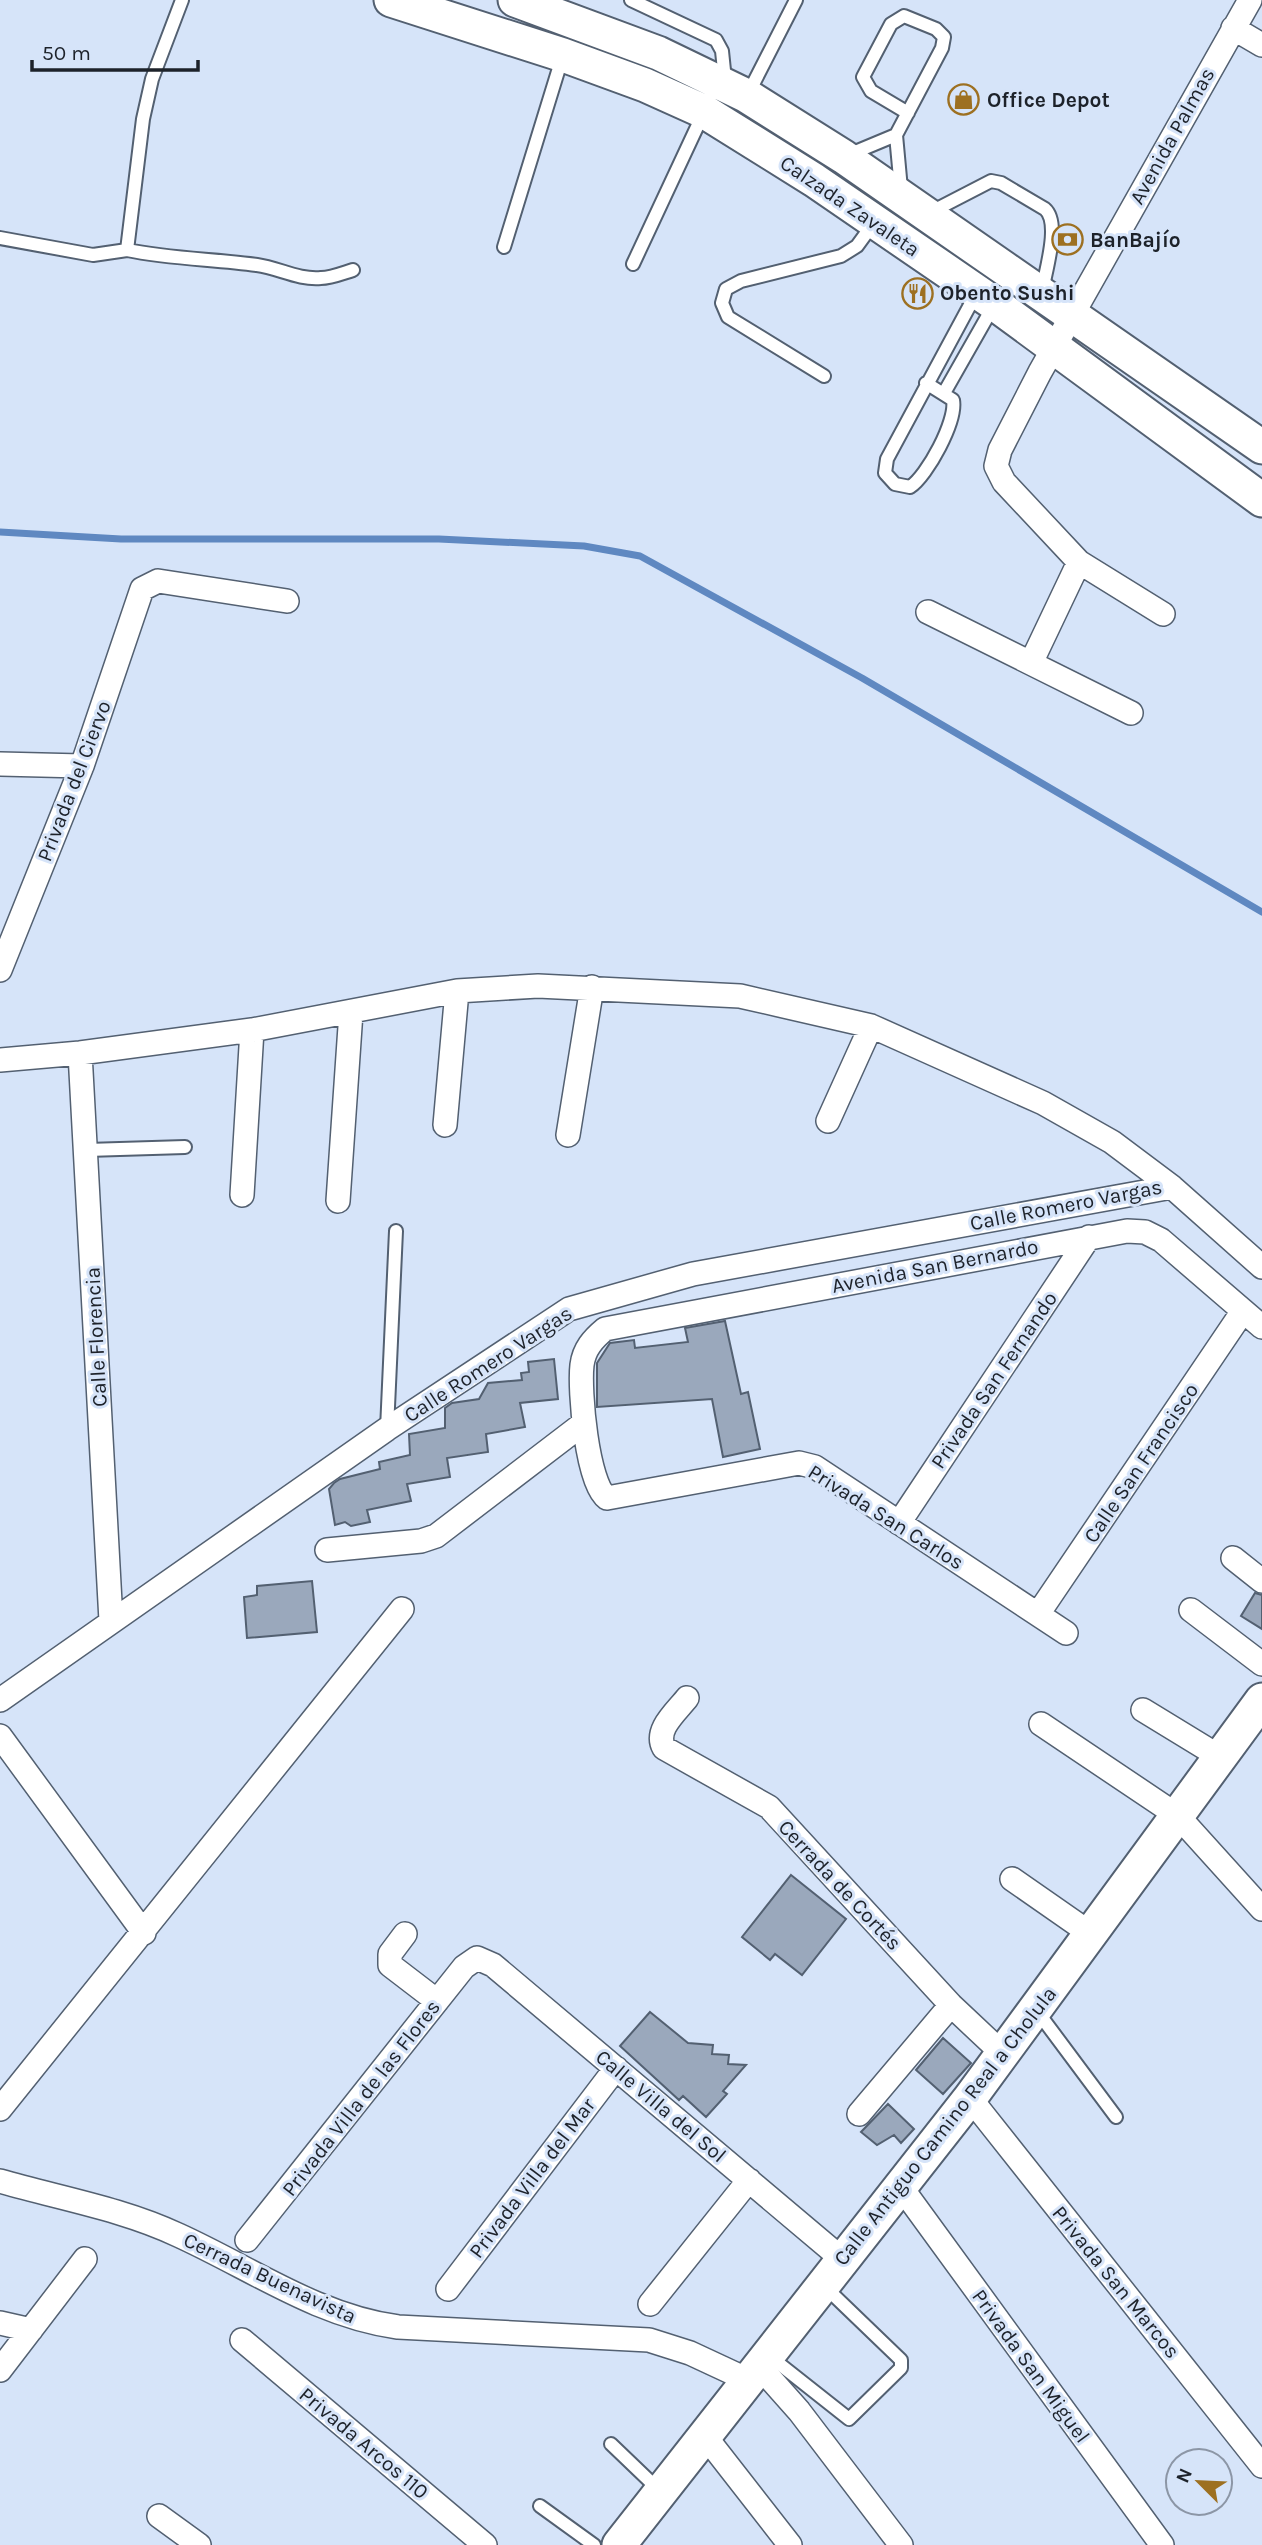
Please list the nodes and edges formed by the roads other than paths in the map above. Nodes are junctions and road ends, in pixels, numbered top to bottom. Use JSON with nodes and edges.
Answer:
{"nodes":[{"id":1,"x":182,"y":0,"type":"edge"},
{"id":2,"x":391,"y":0,"type":"edge"},
{"id":3,"x":631,"y":0,"type":"edge"},
{"id":4,"x":796,"y":0,"type":"edge"},
{"id":5,"x":1250,"y":0,"type":"edge"},
{"id":6,"x":531,"y":2,"type":"edge"},
{"id":7,"x":1233,"y":28,"type":"junction"},
{"id":8,"x":1262,"y":45,"type":"edge"},
{"id":9,"x":563,"y":55,"type":"junction"},
{"id":10,"x":736,"y":90,"type":"junction"},
{"id":11,"x":705,"y":111,"type":"junction"},
{"id":12,"x":908,"y":113,"type":"junction"},
{"id":13,"x":896,"y":135,"type":"junction"},
{"id":14,"x":844,"y":157,"type":"junction"},
{"id":15,"x":914,"y":205,"type":"junction"},
{"id":16,"x":875,"y":221,"type":"junction"},
{"id":17,"x":0,"y":237,"type":"edge"},
{"id":18,"x":504,"y":247,"type":"dead end"},
{"id":19,"x":127,"y":250,"type":"junction"},
{"id":20,"x":633,"y":264,"type":"dead end"},
{"id":21,"x":353,"y":270,"type":"dead end"},
{"id":22,"x":1042,"y":292,"type":"junction"},
{"id":23,"x":986,"y":298,"type":"junction"},
{"id":24,"x":1073,"y":313,"type":"junction"},
{"id":25,"x":1054,"y":347,"type":"junction"},
{"id":26,"x":824,"y":376,"type":"dead end"},
{"id":27,"x":926,"y":383,"type":"junction"},
{"id":28,"x":944,"y":393,"type":"junction"},
{"id":29,"x":1262,"y":447,"type":"edge"},
{"id":30,"x":1262,"y":500,"type":"edge"},
{"id":31,"x":1079,"y":562,"type":"junction"},
{"id":32,"x":287,"y":601,"type":"dead end"},
{"id":33,"x":928,"y":612,"type":"dead end"},
{"id":34,"x":1163,"y":614,"type":"dead end"},
{"id":35,"x":1031,"y":663,"type":"junction"},
{"id":36,"x":1131,"y":713,"type":"dead end"},
{"id":37,"x":0,"y":764,"type":"edge"},
{"id":38,"x":82,"y":766,"type":"junction"},
{"id":39,"x":0,"y":970,"type":"edge"},
{"id":40,"x":592,"y":987,"type":"junction"},
{"id":41,"x":457,"y":991,"type":"junction"},
{"id":42,"x":351,"y":1012,"type":"junction"},
{"id":43,"x":872,"y":1027,"type":"junction"},
{"id":44,"x":252,"y":1030,"type":"junction"},
{"id":45,"x":80,"y":1053,"type":"junction"},
{"id":46,"x":0,"y":1060,"type":"edge"},
{"id":47,"x":828,"y":1121,"type":"dead end"},
{"id":48,"x":444,"y":1125,"type":"dead end"},
{"id":49,"x":568,"y":1135,"type":"dead end"},
{"id":50,"x":185,"y":1147,"type":"dead end"},
{"id":51,"x":86,"y":1150,"type":"junction"},
{"id":52,"x":1172,"y":1187,"type":"junction"},
{"id":53,"x":242,"y":1195,"type":"dead end"},
{"id":54,"x":338,"y":1201,"type":"dead end"},
{"id":55,"x":396,"y":1231,"type":"dead end"},
{"id":56,"x":1089,"y":1237,"type":"junction"},
{"id":57,"x":1262,"y":1267,"type":"edge"},
{"id":58,"x":1243,"y":1311,"type":"junction"},
{"id":59,"x":1262,"y":1327,"type":"edge"},
{"id":60,"x":584,"y":1423,"type":"junction"},
{"id":61,"x":387,"y":1429,"type":"junction"},
{"id":62,"x":899,"y":1523,"type":"junction"},
{"id":63,"x":327,"y":1550,"type":"dead end"},
{"id":64,"x":1233,"y":1558,"type":"dead end"},
{"id":65,"x":1262,"y":1581,"type":"edge"},
{"id":66,"x":402,"y":1609,"type":"dead end"},
{"id":67,"x":1191,"y":1610,"type":"dead end"},
{"id":68,"x":1038,"y":1614,"type":"junction"},
{"id":69,"x":111,"y":1621,"type":"junction"},
{"id":70,"x":1066,"y":1633,"type":"dead end"},
{"id":71,"x":1262,"y":1664,"type":"edge"},
{"id":72,"x":687,"y":1698,"type":"dead end"},
{"id":73,"x":0,"y":1700,"type":"edge"},
{"id":74,"x":1262,"y":1700,"type":"edge"},
{"id":75,"x":1143,"y":1710,"type":"dead end"},
{"id":76,"x":1041,"y":1724,"type":"dead end"},
{"id":77,"x":0,"y":1736,"type":"edge"},
{"id":78,"x":1220,"y":1757,"type":"junction"},
{"id":79,"x":1178,"y":1816,"type":"junction"},
{"id":80,"x":1012,"y":1879,"type":"dead end"},
{"id":81,"x":1262,"y":1909,"type":"edge"},
{"id":82,"x":144,"y":1933,"type":"junction"},
{"id":83,"x":405,"y":1934,"type":"dead end"},
{"id":84,"x":1091,"y":1934,"type":"junction"},
{"id":85,"x":477,"y":1958,"type":"joint"},
{"id":86,"x":437,"y":2001,"type":"junction"},
{"id":87,"x":951,"y":2005,"type":"junction"},
{"id":88,"x":1036,"y":2010,"type":"junction"},
{"id":89,"x":1002,"y":2053,"type":"junction"},
{"id":90,"x":616,"y":2068,"type":"junction"},
{"id":91,"x":970,"y":2098,"type":"junction"},
{"id":92,"x":0,"y":2109,"type":"edge"},
{"id":93,"x":859,"y":2114,"type":"dead end"},
{"id":94,"x":1116,"y":2117,"type":"dead end"},
{"id":95,"x":750,"y":2180,"type":"junction"},
{"id":96,"x":0,"y":2181,"type":"edge"},
{"id":97,"x":901,"y":2187,"type":"junction"},
{"id":98,"x":247,"y":2240,"type":"dead end"},
{"id":99,"x":85,"y":2259,"type":"dead end"},
{"id":100,"x":832,"y":2271,"type":"junction"},
{"id":101,"x":448,"y":2288,"type":"dead end"},
{"id":102,"x":650,"y":2304,"type":"dead end"},
{"id":103,"x":0,"y":2323,"type":"edge"},
{"id":104,"x":31,"y":2330,"type":"junction"},
{"id":105,"x":242,"y":2340,"type":"dead end"},
{"id":106,"x":759,"y":2367,"type":"junction"},
{"id":107,"x":0,"y":2370,"type":"edge"},
{"id":108,"x":705,"y":2436,"type":"junction"},
{"id":109,"x":611,"y":2444,"type":"dead end"},
{"id":110,"x":1262,"y":2466,"type":"edge"},
{"id":111,"x":661,"y":2492,"type":"junction"},
{"id":112,"x":540,"y":2506,"type":"dead end"},
{"id":113,"x":159,"y":2516,"type":"dead end"},
{"id":114,"x":198,"y":2545,"type":"edge"},
{"id":115,"x":485,"y":2545,"type":"edge"},
{"id":116,"x":594,"y":2545,"type":"edge"},
{"id":117,"x":619,"y":2545,"type":"edge"},
{"id":118,"x":790,"y":2545,"type":"edge"},
{"id":119,"x":901,"y":2545,"type":"edge"},
{"id":120,"x":1162,"y":2545,"type":"edge"}],
"edges":[{"from":1,"to":19,"type":"lane"},
{"from":2,"to":9,"type":"main road","name":"Calzada Zavaleta"},
{"from":3,"to":10,"type":"lane"},
{"from":4,"to":10,"type":"lane"},
{"from":5,"to":7,"type":"street","name":"Avenida Palmas"},
{"from":6,"to":10,"type":"main road","name":"Calzada Zavaleta"},
{"from":7,"to":8,"type":"street"},
{"from":7,"to":24,"type":"street","name":"Avenida Palmas"},
{"from":9,"to":11,"type":"main road","name":"Calzada Zavaleta"},
{"from":9,"to":18,"type":"lane"},
{"from":10,"to":14,"type":"main road","name":"Calzada Zavaleta"},
{"from":11,"to":16,"type":"main road","name":"Calzada Zavaleta"},
{"from":11,"to":20,"type":"lane"},
{"from":12,"to":12,"type":"lane"},
{"from":12,"to":13,"type":"lane"},
{"from":13,"to":14,"type":"lane"},
{"from":13,"to":15,"type":"lane"},
{"from":14,"to":15,"type":"main road","name":"Calzada Zavaleta"},
{"from":15,"to":22,"type":"main road","name":"Calzada Zavaleta"},
{"from":15,"to":22,"type":"lane"},
{"from":16,"to":23,"type":"main road","name":"Calzada Zavaleta"},
{"from":16,"to":26,"type":"lane"},
{"from":17,"to":19,"type":"lane"},
{"from":19,"to":21,"type":"lane"},
{"from":22,"to":24,"type":"main road","name":"Calzada Zavaleta"},
{"from":23,"to":25,"type":"main road","name":"Calzada Zavaleta"},
{"from":23,"to":27,"type":"lane"},
{"from":23,"to":28,"type":"lane"},
{"from":24,"to":25,"type":"street","name":"Avenida Palmas"},
{"from":24,"to":29,"type":"main road","name":"Calzada Zavaleta"},
{"from":25,"to":30,"type":"main road","name":"Calzada Zavaleta"},
{"from":25,"to":31,"type":"street","name":"Avenida Palmas"},
{"from":27,"to":28,"type":"lane"},
{"from":27,"to":28,"type":"lane"},
{"from":31,"to":34,"type":"street"},
{"from":31,"to":35,"type":"street"},
{"from":32,"to":38,"type":"street","name":"Privada del Ciervo"},
{"from":33,"to":35,"type":"street"},
{"from":35,"to":36,"type":"street"},
{"from":37,"to":38,"type":"street"},
{"from":38,"to":39,"type":"street","name":"Privada del Ciervo"},
{"from":40,"to":41,"type":"street","name":"Calle Romero Vargas"},
{"from":40,"to":43,"type":"street","name":"Calle Romero Vargas"},
{"from":40,"to":49,"type":"street"},
{"from":41,"to":42,"type":"street","name":"Calle Romero Vargas"},
{"from":41,"to":48,"type":"street"},
{"from":42,"to":44,"type":"street","name":"Calle Romero Vargas"},
{"from":42,"to":54,"type":"street"},
{"from":43,"to":47,"type":"street"},
{"from":43,"to":52,"type":"street","name":"Calle Romero Vargas"},
{"from":44,"to":45,"type":"street","name":"Calle Romero Vargas"},
{"from":44,"to":53,"type":"street"},
{"from":45,"to":46,"type":"street","name":"Calle Romero Vargas"},
{"from":45,"to":51,"type":"street","name":"Calle Florencia"},
{"from":50,"to":51,"type":"lane"},
{"from":51,"to":69,"type":"street","name":"Calle Florencia"},
{"from":52,"to":57,"type":"street"},
{"from":52,"to":61,"type":"street","name":"Calle Romero Vargas"},
{"from":55,"to":61,"type":"lane"},
{"from":56,"to":58,"type":"street","name":"Avenida San Bernardo"},
{"from":56,"to":60,"type":"street","name":"Avenida San Bernardo"},
{"from":56,"to":62,"type":"street","name":"Privada San Fernando"},
{"from":58,"to":59,"type":"street","name":"Avenida San Bernardo"},
{"from":58,"to":68,"type":"street","name":"Calle San Francisco"},
{"from":60,"to":62,"type":"street","name":"Privada San Carlos"},
{"from":60,"to":63,"type":"street"},
{"from":61,"to":69,"type":"street","name":"Calle Romero Vargas"},
{"from":62,"to":68,"type":"street","name":"Privada San Carlos"},
{"from":64,"to":65,"type":"street"},
{"from":66,"to":82,"type":"street"},
{"from":67,"to":71,"type":"street"},
{"from":68,"to":70,"type":"street","name":"Privada San Carlos"},
{"from":69,"to":73,"type":"street","name":"Calle Romero Vargas"},
{"from":72,"to":87,"type":"street","name":"Cerrada de Cortés"},
{"from":74,"to":78,"type":"main road","name":"Calle Antiguo Camino Real a Cholula"},
{"from":75,"to":78,"type":"street"},
{"from":76,"to":79,"type":"street"},
{"from":77,"to":82,"type":"street"},
{"from":78,"to":79,"type":"main road","name":"Calle Antiguo Camino Real a Cholula"},
{"from":79,"to":81,"type":"street"},
{"from":79,"to":84,"type":"main road","name":"Calle Antiguo Camino Real a Cholula"},
{"from":80,"to":84,"type":"street"},
{"from":82,"to":92,"type":"street"},
{"from":83,"to":86,"type":"street"},
{"from":84,"to":88,"type":"main road","name":"Calle Antiguo Camino Real a Cholula"},
{"from":85,"to":86,"type":"street","name":"Privada Villa de las Flores"},
{"from":85,"to":90,"type":"street","name":"Calle Villa del Sol"},
{"from":86,"to":98,"type":"street","name":"Privada Villa de las Flores"},
{"from":87,"to":89,"type":"street","name":"Cerrada de Cortés"},
{"from":87,"to":93,"type":"street"},
{"from":88,"to":89,"type":"main road","name":"Calle Antiguo Camino Real a Cholula"},
{"from":88,"to":94,"type":"lane"},
{"from":89,"to":91,"type":"main road","name":"Calle Antiguo Camino Real a Cholula"},
{"from":90,"to":95,"type":"street","name":"Calle Villa del Sol"},
{"from":90,"to":101,"type":"street","name":"Privada Villa del Mar"},
{"from":91,"to":97,"type":"main road","name":"Calle Antiguo Camino Real a Cholula"},
{"from":91,"to":110,"type":"street","name":"Privada San Marcos"},
{"from":95,"to":100,"type":"street","name":"Calle Villa del Sol"},
{"from":95,"to":102,"type":"street"},
{"from":96,"to":106,"type":"street","name":"Cerrada Buenavista"},
{"from":97,"to":100,"type":"main road","name":"Calle Antiguo Camino Real a Cholula"},
{"from":97,"to":120,"type":"street","name":"Privada San Miguel"},
{"from":99,"to":104,"type":"street"},
{"from":100,"to":106,"type":"main road","name":"Calle Antiguo Camino Real a Cholula"},
{"from":100,"to":106,"type":"lane"},
{"from":103,"to":104,"type":"street"},
{"from":104,"to":107,"type":"street"},
{"from":105,"to":115,"type":"street","name":"Privada Arcos 110"},
{"from":106,"to":108,"type":"main road","name":"Calle Antiguo Camino Real a Cholula"},
{"from":106,"to":119,"type":"street"},
{"from":108,"to":111,"type":"main road","name":"Calle Antiguo Camino Real a Cholula"},
{"from":108,"to":118,"type":"street"},
{"from":109,"to":111,"type":"lane"},
{"from":111,"to":117,"type":"main road","name":"Calle Antiguo Camino Real a Cholula"},
{"from":112,"to":116,"type":"lane"},
{"from":113,"to":114,"type":"street"}]}
